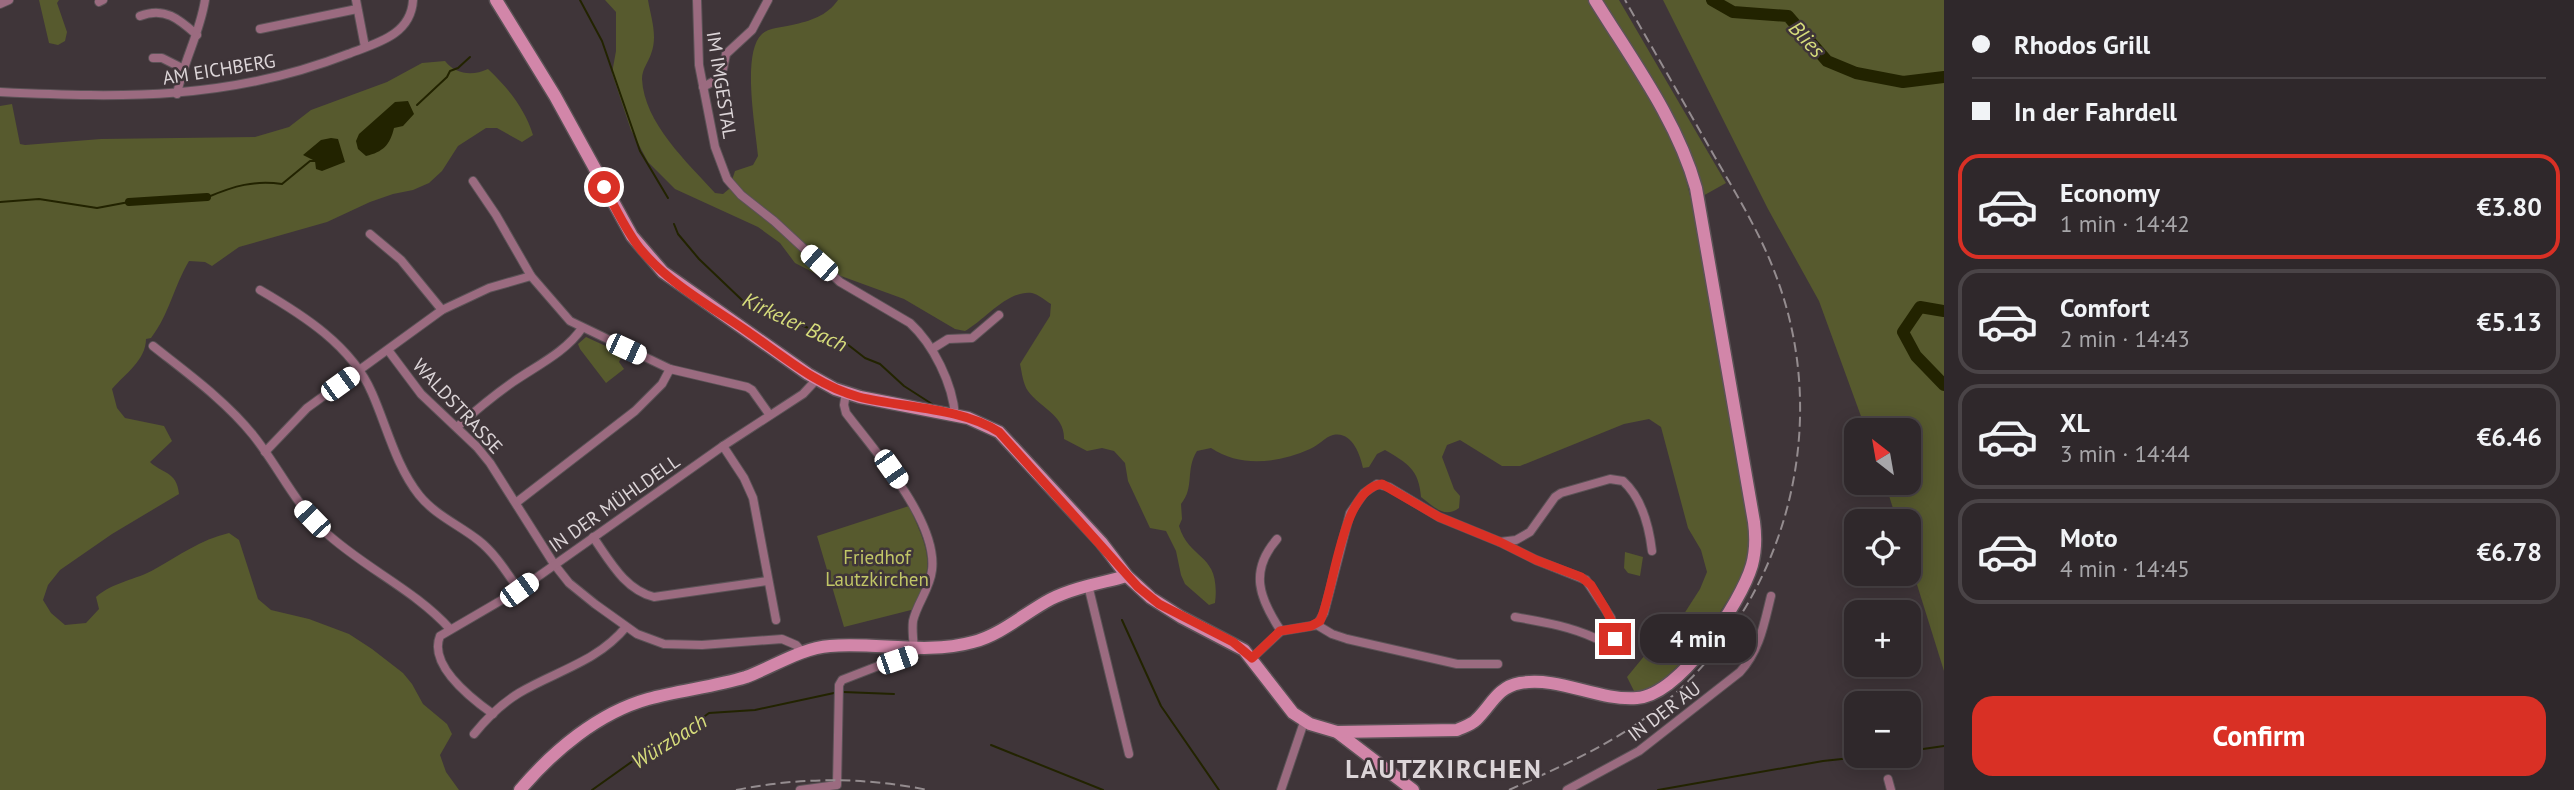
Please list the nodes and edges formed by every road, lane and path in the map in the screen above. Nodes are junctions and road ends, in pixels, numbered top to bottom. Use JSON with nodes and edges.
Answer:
{"nodes":[{"id":1,"x":9,"y":0,"type":"edge"},
{"id":2,"x":205,"y":0,"type":"edge"},
{"id":3,"x":413,"y":0,"type":"edge"},
{"id":4,"x":496,"y":0,"type":"edge"},
{"id":5,"x":696,"y":0,"type":"edge"},
{"id":6,"x":768,"y":0,"type":"edge"},
{"id":7,"x":1595,"y":0,"type":"edge"},
{"id":8,"x":0,"y":4,"type":"edge"},
{"id":9,"x":356,"y":4,"type":"edge"},
{"id":10,"x":140,"y":16,"type":"dead end"},
{"id":11,"x":260,"y":29,"type":"dead end"},
{"id":12,"x":197,"y":35,"type":"junction"},
{"id":13,"x":365,"y":47,"type":"junction"},
{"id":14,"x":153,"y":58,"type":"dead end"},
{"id":15,"x":184,"y":69,"type":"junction"},
{"id":16,"x":703,"y":87,"type":"junction"},
{"id":17,"x":0,"y":92,"type":"edge"},
{"id":18,"x":177,"y":94,"type":"junction"},
{"id":19,"x":472,"y":181,"type":"dead end"},
{"id":20,"x":370,"y":234,"type":"dead end"},
{"id":21,"x":531,"y":276,"type":"junction"},
{"id":22,"x":260,"y":290,"type":"dead end"},
{"id":23,"x":442,"y":310,"type":"junction"},
{"id":24,"x":999,"y":315,"type":"dead end"},
{"id":25,"x":582,"y":328,"type":"junction"},
{"id":26,"x":153,"y":346,"type":"dead end"},
{"id":27,"x":932,"y":349,"type":"junction"},
{"id":28,"x":388,"y":350,"type":"junction"},
{"id":29,"x":670,"y":369,"type":"junction"},
{"id":30,"x":360,"y":370,"type":"junction"},
{"id":31,"x":817,"y":379,"type":"junction"},
{"id":32,"x":846,"y":393,"type":"junction"},
{"id":33,"x":769,"y":414,"type":"junction"},
{"id":34,"x":955,"y":416,"type":"junction"},
{"id":35,"x":457,"y":427,"type":"junction"},
{"id":36,"x":723,"y":446,"type":"junction"},
{"id":37,"x":265,"y":452,"type":"junction"},
{"id":38,"x":516,"y":502,"type":"junction"},
{"id":39,"x":593,"y":537,"type":"junction"},
{"id":40,"x":1277,"y":539,"type":"dead end"},
{"id":41,"x":1500,"y":542,"type":"junction"},
{"id":42,"x":1652,"y":551,"type":"dead end"},
{"id":43,"x":1117,"y":563,"type":"junction"},
{"id":44,"x":554,"y":564,"type":"junction"},
{"id":45,"x":1127,"y":576,"type":"junction"},
{"id":46,"x":767,"y":581,"type":"junction"},
{"id":47,"x":1088,"y":585,"type":"junction"},
{"id":48,"x":519,"y":590,"type":"junction"},
{"id":49,"x":1771,"y":596,"type":"dead end"},
{"id":50,"x":1515,"y":617,"type":"dead end"},
{"id":51,"x":776,"y":620,"type":"dead end"},
{"id":52,"x":1317,"y":625,"type":"junction"},
{"id":53,"x":626,"y":627,"type":"junction"},
{"id":54,"x":450,"y":629,"type":"junction"},
{"id":55,"x":1280,"y":631,"type":"junction"},
{"id":56,"x":919,"y":647,"type":"junction"},
{"id":57,"x":803,"y":653,"type":"junction"},
{"id":58,"x":1252,"y":658,"type":"junction"},
{"id":59,"x":1498,"y":664,"type":"dead end"},
{"id":60,"x":493,"y":713,"type":"junction"},
{"id":61,"x":1304,"y":722,"type":"junction"},
{"id":62,"x":1337,"y":732,"type":"junction"},
{"id":63,"x":1373,"y":732,"type":"junction"},
{"id":64,"x":474,"y":734,"type":"dead end"},
{"id":65,"x":1365,"y":753,"type":"junction"},
{"id":66,"x":1129,"y":754,"type":"dead end"},
{"id":67,"x":1888,"y":779,"type":"dead end"},
{"id":68,"x":520,"y":790,"type":"edge"},
{"id":69,"x":800,"y":790,"type":"edge"},
{"id":70,"x":1282,"y":790,"type":"edge"},
{"id":71,"x":1413,"y":790,"type":"edge"},
{"id":72,"x":1567,"y":790,"type":"edge"},
{"id":73,"x":1891,"y":790,"type":"edge"}],
"edges":[{"from":1,"to":8,"type":"street"},
{"from":2,"to":12,"type":"street"},
{"from":3,"to":13,"type":"street","name":"AM EICHBERG"},
{"from":4,"to":31,"type":"main road"},
{"from":5,"to":16,"type":"street","name":"IM IMGESTAL"},
{"from":6,"to":16,"type":"street"},
{"from":7,"to":63,"type":"main road"},
{"from":9,"to":11,"type":"street"},
{"from":9,"to":13,"type":"street"},
{"from":10,"to":12,"type":"street"},
{"from":12,"to":15,"type":"street"},
{"from":13,"to":18,"type":"street","name":"AM EICHBERG"},
{"from":14,"to":15,"type":"street"},
{"from":15,"to":18,"type":"street"},
{"from":16,"to":27,"type":"street","name":"IM IMGESTAL"},
{"from":17,"to":18,"type":"street","name":"AM EICHBERG"},
{"from":19,"to":21,"type":"street"},
{"from":20,"to":23,"type":"street"},
{"from":21,"to":23,"type":"street"},
{"from":21,"to":25,"type":"street"},
{"from":22,"to":30,"type":"street"},
{"from":23,"to":28,"type":"street"},
{"from":24,"to":27,"type":"street"},
{"from":25,"to":29,"type":"street"},
{"from":25,"to":35,"type":"street"},
{"from":26,"to":37,"type":"street"},
{"from":27,"to":34,"type":"street"},
{"from":28,"to":30,"type":"street"},
{"from":28,"to":35,"type":"street","name":"WALDSTRASSE"},
{"from":29,"to":33,"type":"street"},
{"from":29,"to":38,"type":"street"},
{"from":30,"to":37,"type":"street"},
{"from":30,"to":48,"type":"street"},
{"from":31,"to":32,"type":"main road"},
{"from":31,"to":33,"type":"street","name":"IN DER MÜHLDELL"},
{"from":32,"to":34,"type":"main road"},
{"from":32,"to":56,"type":"street"},
{"from":33,"to":36,"type":"street","name":"IN DER MÜHLDELL"},
{"from":34,"to":43,"type":"main road"},
{"from":35,"to":38,"type":"street","name":"WALDSTRASSE"},
{"from":36,"to":39,"type":"street","name":"IN DER MÜHLDELL"},
{"from":36,"to":46,"type":"street"},
{"from":37,"to":54,"type":"street"},
{"from":38,"to":44,"type":"street","name":"WALDSTRASSE"},
{"from":39,"to":44,"type":"street","name":"IN DER MÜHLDELL"},
{"from":39,"to":46,"type":"street"},
{"from":40,"to":55,"type":"street"},
{"from":41,"to":42,"type":"street"},
{"from":41,"to":50,"type":"street"},
{"from":41,"to":52,"type":"street"},
{"from":43,"to":45,"type":"main road"},
{"from":43,"to":47,"type":"main road"},
{"from":44,"to":48,"type":"street","name":"IN DER MÜHLDELL"},
{"from":44,"to":53,"type":"street","name":"WALDSTRASSE"},
{"from":45,"to":47,"type":"main road"},
{"from":45,"to":58,"type":"main road"},
{"from":46,"to":51,"type":"street"},
{"from":47,"to":56,"type":"main road"},
{"from":47,"to":66,"type":"street"},
{"from":48,"to":54,"type":"street","name":"IN DER MÜHLDELL"},
{"from":49,"to":72,"type":"street","name":"IN DER AU"},
{"from":52,"to":55,"type":"street"},
{"from":52,"to":59,"type":"street"},
{"from":53,"to":57,"type":"street","name":"WALDSTRASSE"},
{"from":53,"to":60,"type":"street"},
{"from":54,"to":60,"type":"street"},
{"from":55,"to":58,"type":"street"},
{"from":56,"to":57,"type":"main road"},
{"from":56,"to":69,"type":"street"},
{"from":57,"to":68,"type":"main road"},
{"from":58,"to":61,"type":"main road"},
{"from":60,"to":64,"type":"street"},
{"from":61,"to":62,"type":"main road"},
{"from":61,"to":70,"type":"street"},
{"from":62,"to":63,"type":"main road"},
{"from":62,"to":65,"type":"main road"},
{"from":63,"to":65,"type":"main road"},
{"from":65,"to":71,"type":"main road"},
{"from":67,"to":73,"type":"street"}]}
